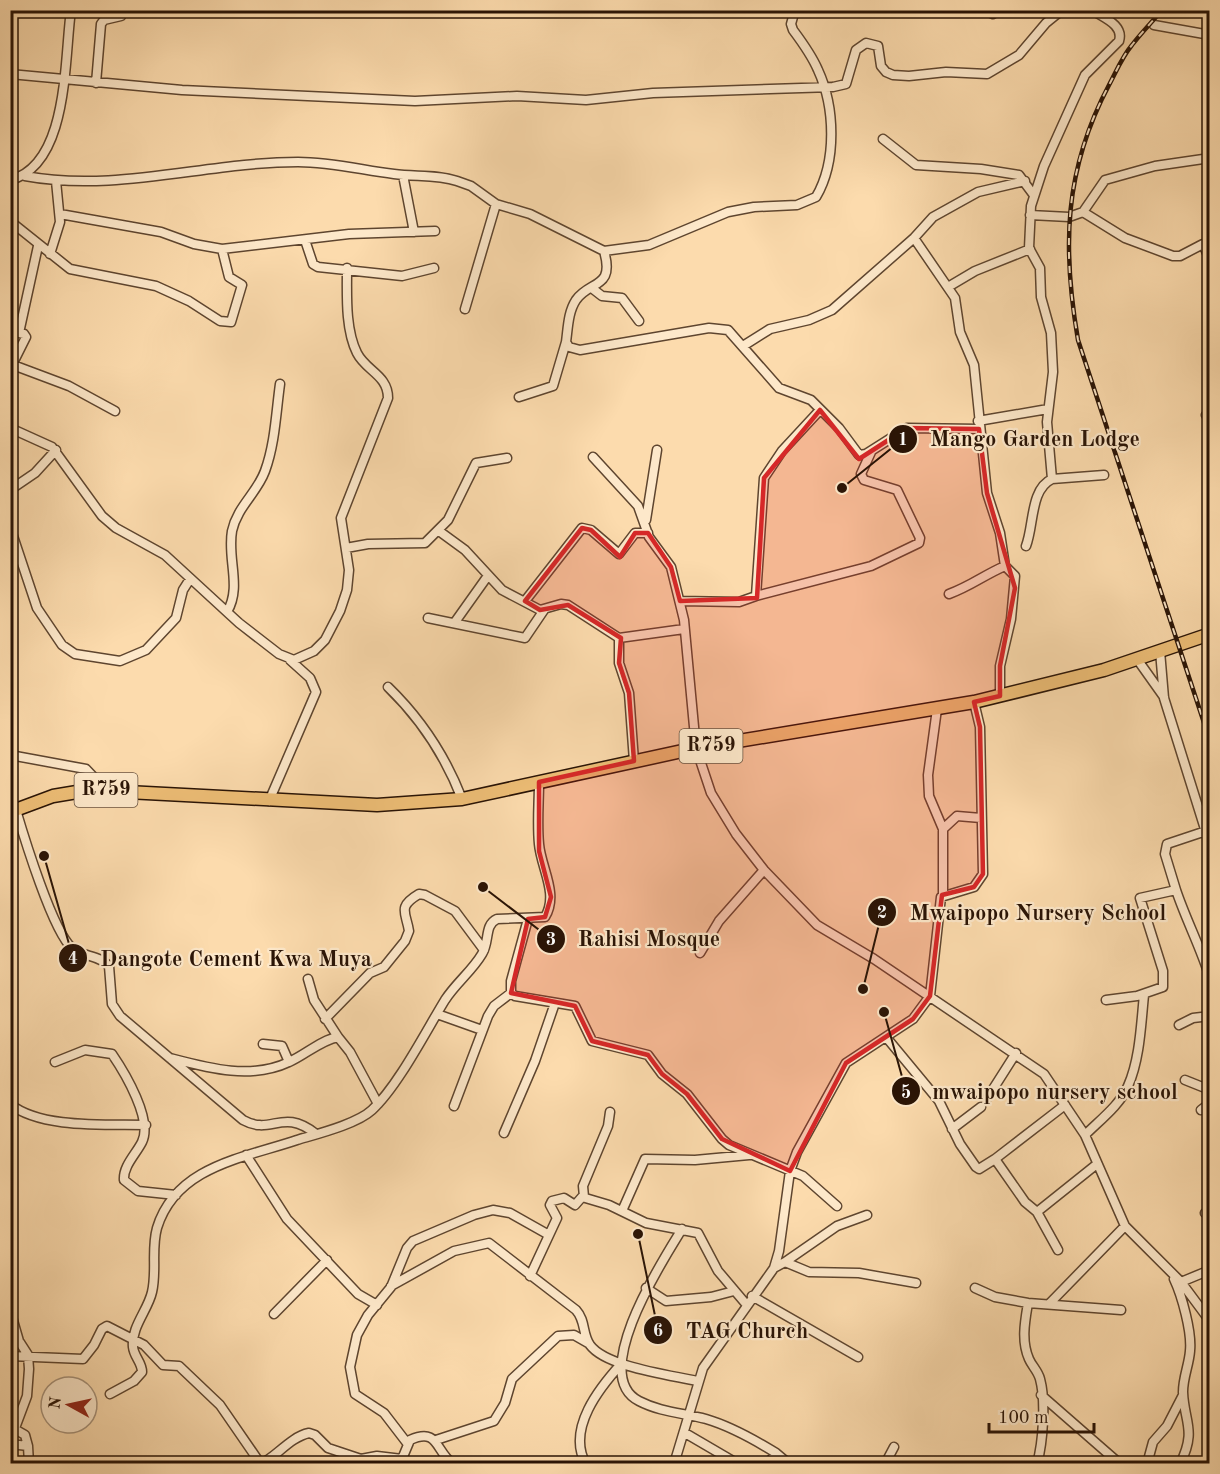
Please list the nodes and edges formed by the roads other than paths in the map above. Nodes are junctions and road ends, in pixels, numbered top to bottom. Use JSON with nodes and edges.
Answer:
{"nodes":[{"id":1,"x":71,"y":10,"type":"edge"},
{"id":2,"x":795,"y":10,"type":"edge"},
{"id":3,"x":985,"y":10,"type":"edge"},
{"id":4,"x":998,"y":10,"type":"edge"},
{"id":5,"x":1062,"y":10,"type":"edge"},
{"id":6,"x":1092,"y":10,"type":"edge"},
{"id":7,"x":121,"y":16,"type":"dead end"},
{"id":8,"x":1154,"y":25,"type":"dead end"},
{"id":9,"x":1209,"y":35,"type":"edge"},
{"id":10,"x":10,"y":74,"type":"edge"},
{"id":11,"x":63,"y":80,"type":"junction"},
{"id":12,"x":96,"y":83,"type":"junction"},
{"id":13,"x":825,"y":87,"type":"junction"},
{"id":14,"x":883,"y":139,"type":"dead end"},
{"id":15,"x":1209,"y":158,"type":"edge"},
{"id":16,"x":403,"y":175,"type":"junction"},
{"id":17,"x":25,"y":176,"type":"junction"},
{"id":18,"x":10,"y":180,"type":"edge"},
{"id":19,"x":56,"y":181,"type":"junction"},
{"id":20,"x":1025,"y":181,"type":"junction"},
{"id":21,"x":1033,"y":194,"type":"junction"},
{"id":22,"x":496,"y":204,"type":"junction"},
{"id":23,"x":1083,"y":212,"type":"junction"},
{"id":24,"x":60,"y":214,"type":"junction"},
{"id":25,"x":1030,"y":215,"type":"junction"},
{"id":26,"x":10,"y":221,"type":"edge"},
{"id":27,"x":435,"y":231,"type":"dead end"},
{"id":28,"x":414,"y":232,"type":"junction"},
{"id":29,"x":914,"y":238,"type":"junction"},
{"id":30,"x":305,"y":240,"type":"junction"},
{"id":31,"x":38,"y":246,"type":"junction"},
{"id":32,"x":222,"y":249,"type":"junction"},
{"id":33,"x":1030,"y":249,"type":"junction"},
{"id":34,"x":604,"y":252,"type":"junction"},
{"id":35,"x":50,"y":254,"type":"junction"},
{"id":36,"x":1209,"y":260,"type":"edge"},
{"id":37,"x":347,"y":268,"type":"junction"},
{"id":38,"x":434,"y":268,"type":"dead end"},
{"id":39,"x":948,"y":287,"type":"junction"},
{"id":40,"x":593,"y":289,"type":"junction"},
{"id":41,"x":465,"y":309,"type":"dead end"},
{"id":42,"x":639,"y":321,"type":"dead end"},
{"id":43,"x":15,"y":332,"type":"edge"},
{"id":44,"x":567,"y":342,"type":"junction"},
{"id":45,"x":744,"y":345,"type":"junction"},
{"id":46,"x":11,"y":366,"type":"edge"},
{"id":47,"x":280,"y":384,"type":"dead end"},
{"id":48,"x":519,"y":397,"type":"dead end"},
{"id":49,"x":1048,"y":409,"type":"junction"},
{"id":50,"x":820,"y":410,"type":"junction"},
{"id":51,"x":115,"y":411,"type":"dead end"},
{"id":52,"x":979,"y":425,"type":"junction"},
{"id":53,"x":10,"y":428,"type":"edge"},
{"id":54,"x":56,"y":450,"type":"junction"},
{"id":55,"x":657,"y":450,"type":"dead end"},
{"id":56,"x":871,"y":452,"type":"junction"},
{"id":57,"x":593,"y":457,"type":"dead end"},
{"id":58,"x":507,"y":458,"type":"dead end"},
{"id":59,"x":1104,"y":475,"type":"dead end"},
{"id":60,"x":1052,"y":479,"type":"junction"},
{"id":61,"x":10,"y":490,"type":"edge"},
{"id":62,"x":646,"y":520,"type":"junction"},
{"id":63,"x":10,"y":527,"type":"edge"},
{"id":64,"x":439,"y":531,"type":"junction"},
{"id":65,"x":648,"y":533,"type":"junction"},
{"id":66,"x":1026,"y":546,"type":"dead end"},
{"id":67,"x":346,"y":548,"type":"junction"},
{"id":68,"x":1005,"y":566,"type":"junction"},
{"id":69,"x":487,"y":577,"type":"junction"},
{"id":70,"x":190,"y":579,"type":"junction"},
{"id":71,"x":949,"y":594,"type":"dead end"},
{"id":72,"x":756,"y":596,"type":"junction"},
{"id":73,"x":525,"y":601,"type":"junction"},
{"id":74,"x":680,"y":601,"type":"junction"},
{"id":75,"x":544,"y":610,"type":"junction"},
{"id":76,"x":227,"y":612,"type":"junction"},
{"id":77,"x":428,"y":618,"type":"dead end"},
{"id":78,"x":455,"y":622,"type":"junction"},
{"id":79,"x":684,"y":629,"type":"junction"},
{"id":80,"x":1209,"y":634,"type":"edge"},
{"id":81,"x":619,"y":638,"type":"junction"},
{"id":82,"x":1160,"y":651,"type":"junction"},
{"id":83,"x":1137,"y":659,"type":"junction"},
{"id":84,"x":289,"y":660,"type":"junction"},
{"id":85,"x":388,"y":687,"type":"dead end"},
{"id":86,"x":1000,"y":696,"type":"junction"},
{"id":87,"x":1164,"y":698,"type":"junction"},
{"id":88,"x":974,"y":702,"type":"junction"},
{"id":89,"x":938,"y":710,"type":"junction"},
{"id":90,"x":696,"y":748,"type":"junction"},
{"id":91,"x":10,"y":756,"type":"edge"},
{"id":92,"x":634,"y":761,"type":"junction"},
{"id":93,"x":538,"y":782,"type":"junction"},
{"id":94,"x":106,"y":790,"type":"junction"},
{"id":95,"x":462,"y":799,"type":"junction"},
{"id":96,"x":269,"y":801,"type":"junction"},
{"id":97,"x":13,"y":811,"type":"edge"},
{"id":98,"x":981,"y":818,"type":"junction"},
{"id":99,"x":943,"y":830,"type":"junction"},
{"id":100,"x":1206,"y":831,"type":"junction"},
{"id":101,"x":1209,"y":845,"type":"edge"},
{"id":102,"x":764,"y":870,"type":"junction"},
{"id":103,"x":1176,"y":890,"type":"junction"},
{"id":104,"x":943,"y":895,"type":"junction"},
{"id":105,"x":528,"y":919,"type":"junction"},
{"id":106,"x":484,"y":950,"type":"junction"},
{"id":107,"x":700,"y":953,"type":"dead end"},
{"id":108,"x":1209,"y":978,"type":"edge"},
{"id":109,"x":308,"y":979,"type":"dead end"},
{"id":110,"x":511,"y":993,"type":"junction"},
{"id":111,"x":1144,"y":995,"type":"junction"},
{"id":112,"x":930,"y":996,"type":"junction"},
{"id":113,"x":1106,"y":1000,"type":"dead end"},
{"id":114,"x":555,"y":1003,"type":"junction"},
{"id":115,"x":437,"y":1014,"type":"junction"},
{"id":116,"x":1209,"y":1016,"type":"edge"},
{"id":117,"x":326,"y":1019,"type":"junction"},
{"id":118,"x":1179,"y":1025,"type":"dead end"},
{"id":119,"x":482,"y":1030,"type":"junction"},
{"id":120,"x":338,"y":1037,"type":"junction"},
{"id":121,"x":886,"y":1037,"type":"junction"},
{"id":122,"x":263,"y":1044,"type":"dead end"},
{"id":123,"x":1016,"y":1053,"type":"junction"},
{"id":124,"x":166,"y":1057,"type":"junction"},
{"id":125,"x":55,"y":1062,"type":"dead end"},
{"id":126,"x":289,"y":1062,"type":"junction"},
{"id":127,"x":1185,"y":1080,"type":"dead end"},
{"id":128,"x":1209,"y":1090,"type":"edge"},
{"id":129,"x":988,"y":1097,"type":"dead end"},
{"id":130,"x":1209,"y":1103,"type":"edge"},
{"id":131,"x":10,"y":1104,"type":"edge"},
{"id":132,"x":378,"y":1104,"type":"junction"},
{"id":133,"x":1065,"y":1105,"type":"junction"},
{"id":134,"x":454,"y":1106,"type":"dead end"},
{"id":135,"x":981,"y":1107,"type":"dead end"},
{"id":136,"x":1201,"y":1110,"type":"dead end"},
{"id":137,"x":610,"y":1112,"type":"dead end"},
{"id":138,"x":146,"y":1125,"type":"junction"},
{"id":139,"x":952,"y":1129,"type":"junction"},
{"id":140,"x":504,"y":1133,"type":"dead end"},
{"id":141,"x":316,"y":1134,"type":"junction"},
{"id":142,"x":1085,"y":1135,"type":"junction"},
{"id":143,"x":246,"y":1155,"type":"junction"},
{"id":144,"x":754,"y":1155,"type":"junction"},
{"id":145,"x":995,"y":1159,"type":"junction"},
{"id":146,"x":1097,"y":1164,"type":"junction"},
{"id":147,"x":790,"y":1171,"type":"junction"},
{"id":148,"x":176,"y":1195,"type":"junction"},
{"id":149,"x":584,"y":1197,"type":"junction"},
{"id":150,"x":837,"y":1206,"type":"dead end"},
{"id":151,"x":622,"y":1211,"type":"junction"},
{"id":152,"x":1037,"y":1212,"type":"junction"},
{"id":153,"x":867,"y":1215,"type":"dead end"},
{"id":154,"x":1125,"y":1226,"type":"junction"},
{"id":155,"x":682,"y":1229,"type":"junction"},
{"id":156,"x":549,"y":1235,"type":"junction"},
{"id":157,"x":1058,"y":1250,"type":"dead end"},
{"id":158,"x":327,"y":1260,"type":"junction"},
{"id":159,"x":785,"y":1262,"type":"junction"},
{"id":160,"x":774,"y":1268,"type":"junction"},
{"id":161,"x":1168,"y":1268,"type":"junction"},
{"id":162,"x":1209,"y":1269,"type":"edge"},
{"id":163,"x":530,"y":1276,"type":"junction"},
{"id":164,"x":1181,"y":1282,"type":"junction"},
{"id":165,"x":916,"y":1284,"type":"dead end"},
{"id":166,"x":391,"y":1287,"type":"junction"},
{"id":167,"x":646,"y":1288,"type":"junction"},
{"id":168,"x":975,"y":1288,"type":"dead end"},
{"id":169,"x":734,"y":1291,"type":"junction"},
{"id":170,"x":752,"y":1296,"type":"junction"},
{"id":171,"x":1028,"y":1303,"type":"junction"},
{"id":172,"x":1050,"y":1303,"type":"junction"},
{"id":173,"x":746,"y":1304,"type":"junction"},
{"id":174,"x":377,"y":1305,"type":"junction"},
{"id":175,"x":10,"y":1310,"type":"edge"},
{"id":176,"x":1121,"y":1310,"type":"dead end"},
{"id":177,"x":274,"y":1314,"type":"dead end"},
{"id":178,"x":1209,"y":1321,"type":"edge"},
{"id":179,"x":133,"y":1339,"type":"junction"},
{"id":180,"x":588,"y":1343,"type":"junction"},
{"id":181,"x":28,"y":1355,"type":"junction"},
{"id":182,"x":10,"y":1356,"type":"edge"},
{"id":183,"x":858,"y":1357,"type":"dead end"},
{"id":184,"x":622,"y":1363,"type":"junction"},
{"id":185,"x":697,"y":1381,"type":"junction"},
{"id":186,"x":110,"y":1394,"type":"dead end"},
{"id":187,"x":1041,"y":1395,"type":"junction"},
{"id":188,"x":1183,"y":1395,"type":"junction"},
{"id":189,"x":691,"y":1415,"type":"junction"},
{"id":190,"x":13,"y":1427,"type":"edge"},
{"id":191,"x":686,"y":1433,"type":"junction"},
{"id":192,"x":436,"y":1440,"type":"junction"},
{"id":193,"x":407,"y":1443,"type":"junction"},
{"id":194,"x":10,"y":1444,"type":"edge"},
{"id":195,"x":28,"y":1446,"type":"junction"},
{"id":196,"x":894,"y":1448,"type":"dead end"},
{"id":197,"x":776,"y":1454,"type":"junction"},
{"id":198,"x":29,"y":1464,"type":"edge"},
{"id":199,"x":453,"y":1464,"type":"edge"},
{"id":200,"x":586,"y":1464,"type":"edge"},
{"id":201,"x":674,"y":1464,"type":"edge"},
{"id":202,"x":738,"y":1464,"type":"edge"},
{"id":203,"x":768,"y":1464,"type":"edge"},
{"id":204,"x":789,"y":1464,"type":"edge"},
{"id":205,"x":885,"y":1464,"type":"edge"},
{"id":206,"x":1037,"y":1464,"type":"edge"},
{"id":207,"x":1120,"y":1464,"type":"edge"},
{"id":208,"x":1147,"y":1464,"type":"edge"},
{"id":209,"x":1180,"y":1464,"type":"edge"}],
"edges":[{"from":1,"to":11,"type":"street"},
{"from":2,"to":13,"type":"street"},
{"from":3,"to":4,"type":"street"},
{"from":5,"to":13,"type":"street"},
{"from":6,"to":21,"type":"street"},
{"from":7,"to":12,"type":"street"},
{"from":8,"to":9,"type":"street"},
{"from":10,"to":11,"type":"street"},
{"from":11,"to":12,"type":"street"},
{"from":11,"to":17,"type":"street"},
{"from":12,"to":13,"type":"street"},
{"from":13,"to":34,"type":"street"},
{"from":14,"to":20,"type":"street"},
{"from":15,"to":23,"type":"street"},
{"from":16,"to":19,"type":"street"},
{"from":16,"to":22,"type":"street"},
{"from":16,"to":28,"type":"street"},
{"from":17,"to":18,"type":"street"},
{"from":17,"to":19,"type":"street"},
{"from":19,"to":24,"type":"street"},
{"from":20,"to":21,"type":"street"},
{"from":20,"to":29,"type":"street"},
{"from":21,"to":25,"type":"street"},
{"from":22,"to":34,"type":"street"},
{"from":22,"to":41,"type":"street"},
{"from":23,"to":25,"type":"street"},
{"from":23,"to":36,"type":"street"},
{"from":24,"to":32,"type":"street"},
{"from":24,"to":35,"type":"street"},
{"from":25,"to":33,"type":"street"},
{"from":26,"to":31,"type":"street"},
{"from":27,"to":28,"type":"street"},
{"from":28,"to":30,"type":"street"},
{"from":29,"to":39,"type":"street"},
{"from":29,"to":45,"type":"street"},
{"from":30,"to":32,"type":"street"},
{"from":30,"to":37,"type":"street"},
{"from":31,"to":35,"type":"street"},
{"from":31,"to":43,"type":"street"},
{"from":32,"to":35,"type":"street"},
{"from":33,"to":39,"type":"street"},
{"from":33,"to":49,"type":"street"},
{"from":34,"to":40,"type":"street"},
{"from":37,"to":38,"type":"street"},
{"from":37,"to":67,"type":"street"},
{"from":39,"to":52,"type":"street"},
{"from":40,"to":42,"type":"street"},
{"from":40,"to":44,"type":"street"},
{"from":43,"to":46,"type":"street"},
{"from":44,"to":45,"type":"street"},
{"from":44,"to":48,"type":"street"},
{"from":45,"to":50,"type":"street"},
{"from":46,"to":51,"type":"street"},
{"from":47,"to":76,"type":"street"},
{"from":49,"to":52,"type":"street"},
{"from":49,"to":60,"type":"street"},
{"from":50,"to":56,"type":"street"},
{"from":50,"to":72,"type":"street"},
{"from":52,"to":56,"type":"street"},
{"from":52,"to":68,"type":"street"},
{"from":53,"to":54,"type":"street"},
{"from":54,"to":61,"type":"street"},
{"from":54,"to":70,"type":"street"},
{"from":55,"to":62,"type":"street"},
{"from":56,"to":72,"type":"street"},
{"from":57,"to":62,"type":"street"},
{"from":58,"to":64,"type":"street"},
{"from":59,"to":60,"type":"street"},
{"from":60,"to":66,"type":"street"},
{"from":62,"to":65,"type":"street"},
{"from":63,"to":70,"type":"street"},
{"from":64,"to":67,"type":"street"},
{"from":64,"to":69,"type":"street"},
{"from":65,"to":73,"type":"street"},
{"from":65,"to":74,"type":"street"},
{"from":67,"to":84,"type":"street"},
{"from":68,"to":71,"type":"street"},
{"from":68,"to":86,"type":"street"},
{"from":69,"to":73,"type":"street"},
{"from":69,"to":78,"type":"street"},
{"from":70,"to":76,"type":"street"},
{"from":72,"to":74,"type":"street"},
{"from":73,"to":75,"type":"street"},
{"from":74,"to":79,"type":"street"},
{"from":75,"to":78,"type":"street"},
{"from":75,"to":81,"type":"street"},
{"from":76,"to":84,"type":"street"},
{"from":77,"to":78,"type":"street"},
{"from":79,"to":81,"type":"street"},
{"from":79,"to":90,"type":"street"},
{"from":80,"to":82,"type":"main road","number":"R759"},
{"from":81,"to":92,"type":"street"},
{"from":82,"to":83,"type":"main road","number":"R759"},
{"from":82,"to":87,"type":"street"},
{"from":83,"to":86,"type":"main road","number":"R759"},
{"from":83,"to":87,"type":"street"},
{"from":84,"to":96,"type":"street"},
{"from":85,"to":95,"type":"street"},
{"from":86,"to":88,"type":"main road","number":"R759"},
{"from":87,"to":100,"type":"street"},
{"from":88,"to":89,"type":"main road","number":"R759"},
{"from":88,"to":98,"type":"street"},
{"from":89,"to":90,"type":"main road","number":"R759"},
{"from":89,"to":99,"type":"street"},
{"from":90,"to":92,"type":"main road","number":"R759"},
{"from":90,"to":102,"type":"street"},
{"from":91,"to":94,"type":"street"},
{"from":92,"to":93,"type":"main road","number":"R759"},
{"from":93,"to":95,"type":"main road","number":"R759"},
{"from":93,"to":105,"type":"street"},
{"from":94,"to":96,"type":"main road","number":"R759"},
{"from":94,"to":97,"type":"main road","number":"R759"},
{"from":95,"to":96,"type":"main road","number":"R759"},
{"from":97,"to":124,"type":"street"},
{"from":98,"to":99,"type":"street"},
{"from":98,"to":104,"type":"street"},
{"from":99,"to":104,"type":"street"},
{"from":100,"to":101,"type":"street"},
{"from":100,"to":103,"type":"street"},
{"from":102,"to":107,"type":"street"},
{"from":102,"to":112,"type":"street"},
{"from":103,"to":108,"type":"street"},
{"from":103,"to":111,"type":"street"},
{"from":104,"to":112,"type":"street"},
{"from":105,"to":106,"type":"street"},
{"from":105,"to":110,"type":"street"},
{"from":106,"to":115,"type":"street"},
{"from":106,"to":117,"type":"street"},
{"from":109,"to":117,"type":"street"},
{"from":110,"to":114,"type":"street"},
{"from":110,"to":119,"type":"street"},
{"from":111,"to":113,"type":"street"},
{"from":111,"to":142,"type":"street"},
{"from":112,"to":121,"type":"street"},
{"from":112,"to":123,"type":"street"},
{"from":114,"to":140,"type":"street"},
{"from":114,"to":144,"type":"street"},
{"from":115,"to":119,"type":"street"},
{"from":115,"to":132,"type":"street"},
{"from":116,"to":118,"type":"street"},
{"from":117,"to":120,"type":"street"},
{"from":119,"to":134,"type":"street"},
{"from":120,"to":126,"type":"street"},
{"from":120,"to":132,"type":"street"},
{"from":121,"to":139,"type":"street"},
{"from":121,"to":147,"type":"street"},
{"from":122,"to":126,"type":"street"},
{"from":123,"to":129,"type":"street"},
{"from":123,"to":133,"type":"street"},
{"from":124,"to":126,"type":"street"},
{"from":124,"to":141,"type":"street"},
{"from":125,"to":138,"type":"street"},
{"from":127,"to":128,"type":"street"},
{"from":130,"to":136,"type":"street"},
{"from":131,"to":138,"type":"street"},
{"from":132,"to":141,"type":"street"},
{"from":133,"to":142,"type":"street"},
{"from":133,"to":145,"type":"street"},
{"from":135,"to":139,"type":"street"},
{"from":137,"to":149,"type":"street"},
{"from":138,"to":148,"type":"street"},
{"from":139,"to":145,"type":"street"},
{"from":141,"to":143,"type":"street"},
{"from":142,"to":146,"type":"street"},
{"from":143,"to":148,"type":"street"},
{"from":143,"to":158,"type":"street"},
{"from":144,"to":147,"type":"street"},
{"from":144,"to":151,"type":"street"},
{"from":145,"to":152,"type":"street"},
{"from":146,"to":152,"type":"street"},
{"from":146,"to":154,"type":"street"},
{"from":147,"to":150,"type":"street"},
{"from":147,"to":160,"type":"street"},
{"from":148,"to":179,"type":"street"},
{"from":149,"to":151,"type":"street"},
{"from":149,"to":156,"type":"street"},
{"from":151,"to":155,"type":"street"},
{"from":152,"to":157,"type":"street"},
{"from":153,"to":159,"type":"street"},
{"from":154,"to":161,"type":"street"},
{"from":154,"to":172,"type":"street"},
{"from":155,"to":167,"type":"street"},
{"from":155,"to":169,"type":"street"},
{"from":156,"to":163,"type":"street"},
{"from":156,"to":166,"type":"street"},
{"from":158,"to":174,"type":"street"},
{"from":158,"to":177,"type":"street"},
{"from":159,"to":160,"type":"street"},
{"from":159,"to":165,"type":"street"},
{"from":160,"to":170,"type":"street"},
{"from":161,"to":164,"type":"street"},
{"from":161,"to":188,"type":"street"},
{"from":162,"to":164,"type":"street"},
{"from":163,"to":166,"type":"street"},
{"from":163,"to":180,"type":"street"},
{"from":164,"to":178,"type":"street"},
{"from":166,"to":174,"type":"street"},
{"from":167,"to":169,"type":"street"},
{"from":167,"to":184,"type":"street"},
{"from":168,"to":171,"type":"street"},
{"from":169,"to":173,"type":"street"},
{"from":170,"to":173,"type":"street"},
{"from":170,"to":183,"type":"street"},
{"from":171,"to":172,"type":"street"},
{"from":171,"to":187,"type":"street"},
{"from":172,"to":176,"type":"street"},
{"from":173,"to":185,"type":"street"},
{"from":174,"to":193,"type":"street"},
{"from":175,"to":181,"type":"street"},
{"from":179,"to":181,"type":"street"},
{"from":179,"to":186,"type":"street"},
{"from":179,"to":193,"type":"street"},
{"from":180,"to":184,"type":"street"},
{"from":180,"to":192,"type":"street"},
{"from":181,"to":182,"type":"street"},
{"from":181,"to":190,"type":"street"},
{"from":184,"to":185,"type":"street"},
{"from":184,"to":189,"type":"street"},
{"from":184,"to":200,"type":"street"},
{"from":185,"to":189,"type":"street"},
{"from":187,"to":206,"type":"street"},
{"from":187,"to":207,"type":"street"},
{"from":188,"to":208,"type":"street"},
{"from":188,"to":209,"type":"street"},
{"from":189,"to":191,"type":"street"},
{"from":189,"to":197,"type":"street"},
{"from":190,"to":195,"type":"street"},
{"from":191,"to":201,"type":"street"},
{"from":191,"to":202,"type":"street"},
{"from":192,"to":193,"type":"street"},
{"from":192,"to":199,"type":"street"},
{"from":194,"to":195,"type":"street"},
{"from":195,"to":198,"type":"street"},
{"from":196,"to":205,"type":"street"},
{"from":197,"to":203,"type":"street"},
{"from":197,"to":204,"type":"street"}]}
